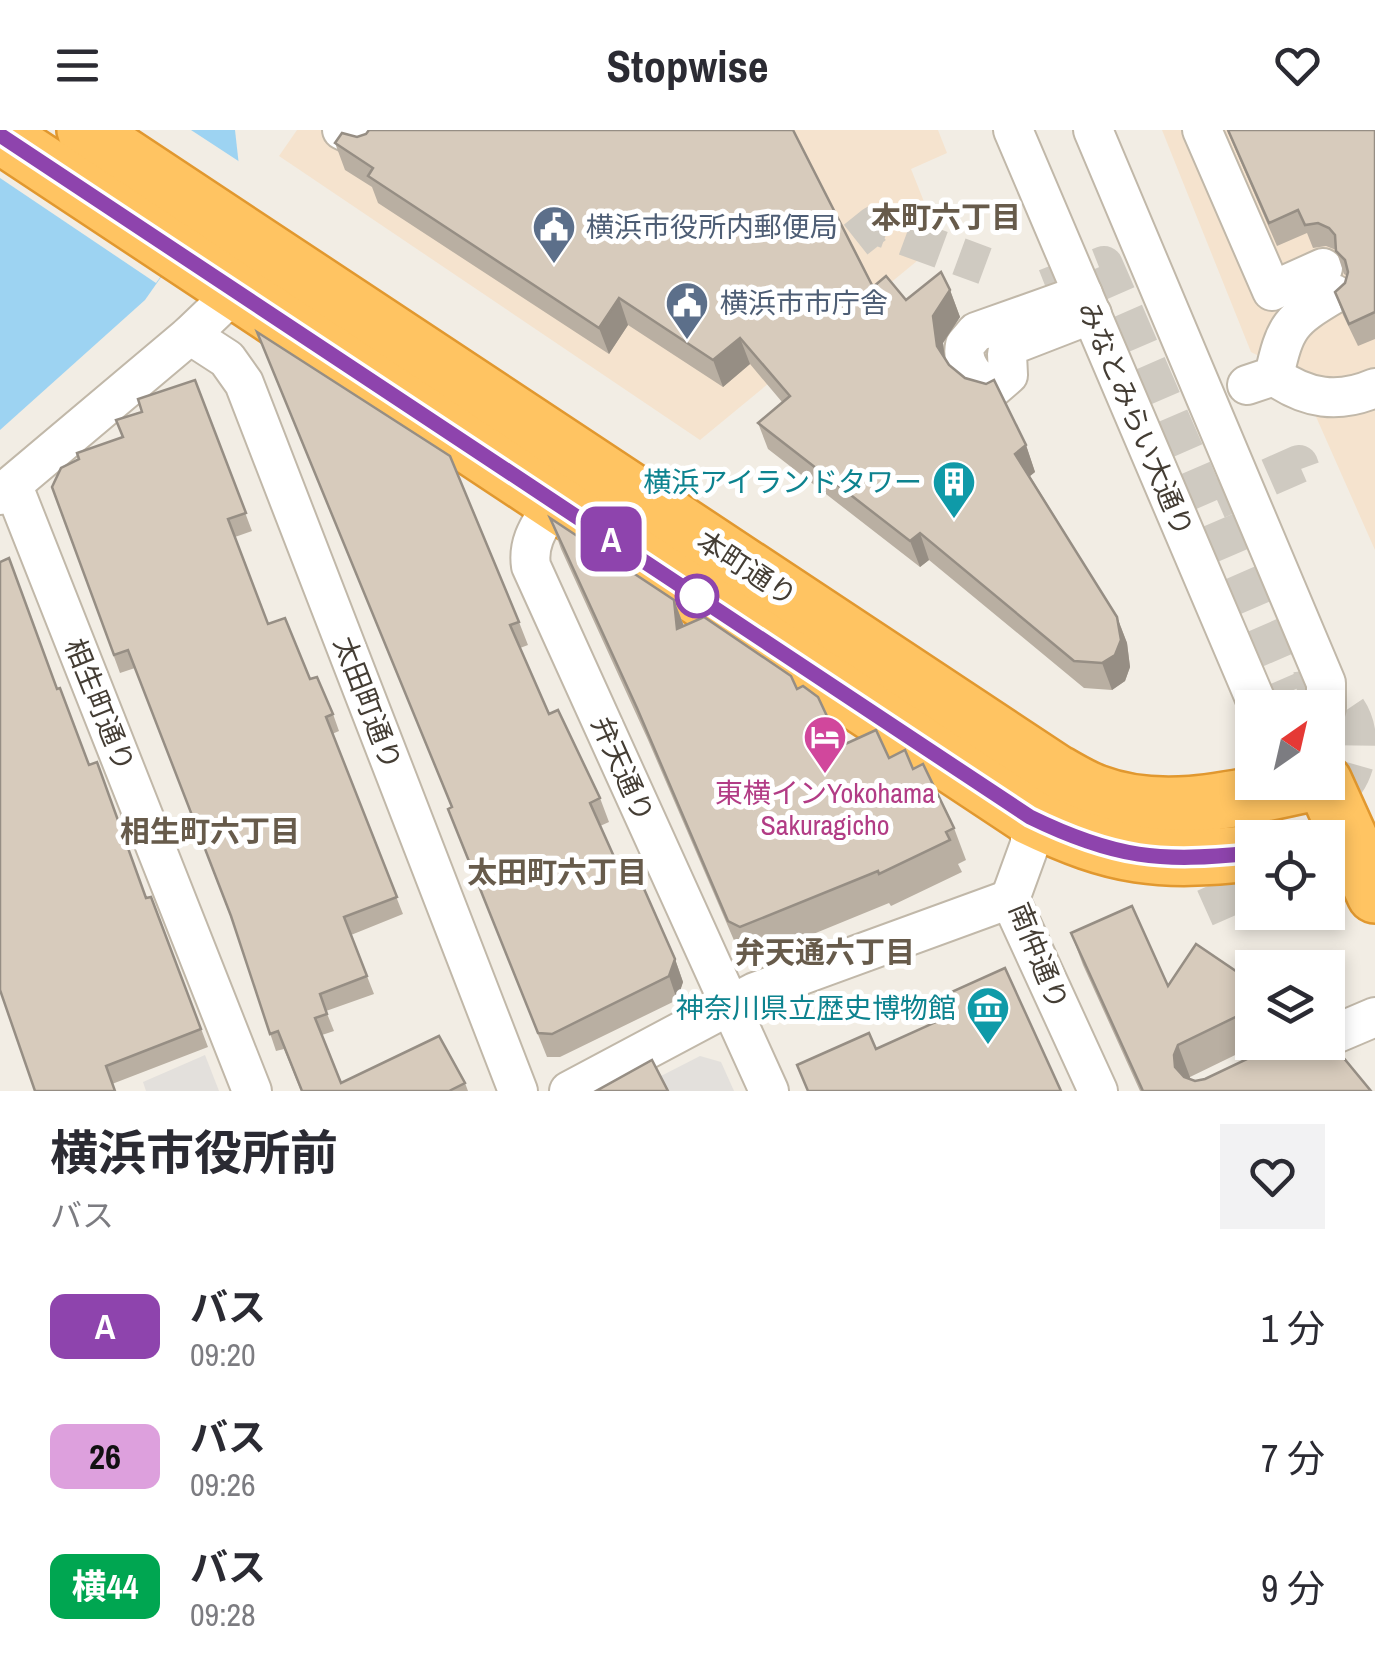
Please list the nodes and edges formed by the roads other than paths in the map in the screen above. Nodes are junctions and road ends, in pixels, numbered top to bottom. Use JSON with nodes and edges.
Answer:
{"nodes":[{"id":1,"x":85,"y":130,"type":"edge"},
{"id":2,"x":1014,"y":130,"type":"edge"},
{"id":3,"x":1093,"y":130,"type":"edge"},
{"id":4,"x":1202,"y":130,"type":"edge"},
{"id":5,"x":0,"y":134,"type":"edge"},
{"id":6,"x":200,"y":237,"type":"junction"},
{"id":7,"x":251,"y":270,"type":"junction"},
{"id":8,"x":1272,"y":291,"type":"junction"},
{"id":9,"x":1287,"y":328,"type":"junction"},
{"id":10,"x":190,"y":335,"type":"junction"},
{"id":11,"x":1375,"y":388,"type":"edge"},
{"id":12,"x":6,"y":491,"type":"edge"},
{"id":13,"x":554,"y":502,"type":"junction"},
{"id":14,"x":1251,"y":690,"type":"edge"},
{"id":15,"x":1326,"y":690,"type":"edge"},
{"id":16,"x":1235,"y":797,"type":"edge"},
{"id":17,"x":1305,"y":800,"type":"tunnel mouth"},
{"id":18,"x":1330,"y":800,"type":"edge"},
{"id":19,"x":1030,"y":817,"type":"junction"},
{"id":20,"x":1286,"y":820,"type":"edge"},
{"id":21,"x":1235,"y":855,"type":"tunnel mouth"},
{"id":22,"x":1375,"y":895,"type":"edge"},
{"id":23,"x":1010,"y":899,"type":"junction"},
{"id":24,"x":731,"y":1006,"type":"junction"},
{"id":25,"x":1375,"y":1017,"type":"edge"},
{"id":26,"x":1345,"y":1030,"type":"edge"},
{"id":27,"x":252,"y":1091,"type":"edge"},
{"id":28,"x":518,"y":1091,"type":"edge"},
{"id":29,"x":570,"y":1091,"type":"edge"},
{"id":30,"x":769,"y":1091,"type":"edge"},
{"id":31,"x":1098,"y":1091,"type":"edge"}],
"edges":[{"from":1,"to":6,"type":"highway"},
{"from":2,"to":14,"type":"street","name":"みなとみらい大通り"},
{"from":3,"to":15,"type":"street"},
{"from":4,"to":8,"type":"street"},
{"from":5,"to":6,"type":"highway"},
{"from":6,"to":7,"type":"highway","name":"本町通り"},
{"from":7,"to":10,"type":"street"},
{"from":7,"to":13,"type":"highway","name":"本町通り"},
{"from":7,"to":16,"type":"highway","name":"本町通り"},
{"from":8,"to":9,"type":"street"},
{"from":8,"to":9,"type":"street"},
{"from":9,"to":11,"type":"street"},
{"from":10,"to":12,"type":"street"},
{"from":10,"to":28,"type":"street","name":"太田町通り"},
{"from":12,"to":27,"type":"street","name":"相生町通り"},
{"from":13,"to":19,"type":"highway","name":"本町通り"},
{"from":13,"to":24,"type":"street","name":"弁天通り"},
{"from":17,"to":20,"type":"highway"},
{"from":18,"to":22,"type":"highway"},
{"from":19,"to":21,"type":"highway","name":"本町通り"},
{"from":19,"to":23,"type":"street","name":"南仲通り"},
{"from":23,"to":24,"type":"street"},
{"from":23,"to":31,"type":"street","name":"南仲通り"},
{"from":24,"to":29,"type":"street"},
{"from":24,"to":30,"type":"street","name":"弁天通り"},
{"from":25,"to":26,"type":"street"}]}
